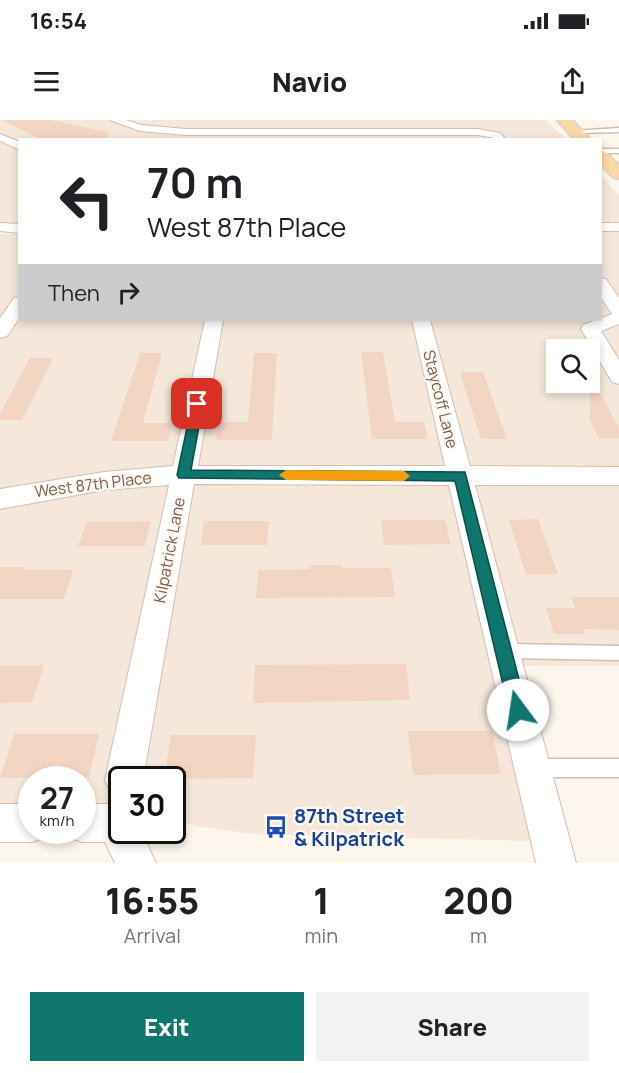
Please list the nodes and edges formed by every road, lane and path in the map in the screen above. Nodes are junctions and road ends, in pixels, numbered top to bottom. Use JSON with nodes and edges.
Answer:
{"nodes":[{"id":1,"x":115,"y":120,"type":"edge"},
{"id":2,"x":383,"y":120,"type":"edge"},
{"id":3,"x":564,"y":120,"type":"edge"},
{"id":4,"x":606,"y":125,"type":"dead end"},
{"id":5,"x":612,"y":130,"type":"junction"},
{"id":6,"x":619,"y":130,"type":"edge"},
{"id":7,"x":580,"y":135,"type":"edge"},
{"id":8,"x":619,"y":135,"type":"edge"},
{"id":9,"x":0,"y":136,"type":"edge"},
{"id":10,"x":388,"y":136,"type":"edge"},
{"id":11,"x":496,"y":136,"type":"edge"},
{"id":12,"x":18,"y":146,"type":"edge"},
{"id":13,"x":619,"y":151,"type":"edge"},
{"id":14,"x":602,"y":153,"type":"edge"},
{"id":15,"x":602,"y":155,"type":"edge"},
{"id":16,"x":619,"y":174,"type":"edge"},
{"id":17,"x":602,"y":227,"type":"edge"},
{"id":18,"x":619,"y":227,"type":"edge"},
{"id":19,"x":602,"y":286,"type":"edge"},
{"id":20,"x":18,"y":305,"type":"edge"},
{"id":21,"x":619,"y":311,"type":"edge"},
{"id":22,"x":619,"y":318,"type":"edge"},
{"id":23,"x":214,"y":321,"type":"edge"},
{"id":24,"x":421,"y":321,"type":"edge"},
{"id":25,"x":0,"y":332,"type":"edge"},
{"id":26,"x":619,"y":377,"type":"edge"},
{"id":27,"x":183,"y":475,"type":"junction"},
{"id":28,"x":460,"y":476,"type":"junction"},
{"id":29,"x":619,"y":476,"type":"edge"},
{"id":30,"x":0,"y":499,"type":"edge"},
{"id":31,"x":504,"y":651,"type":"junction"},
{"id":32,"x":619,"y":652,"type":"edge"},
{"id":33,"x":127,"y":766,"type":"edge"},
{"id":34,"x":533,"y":768,"type":"junction"},
{"id":35,"x":619,"y":768,"type":"edge"},
{"id":36,"x":106,"y":812,"type":"edge"},
{"id":37,"x":0,"y":823,"type":"edge"},
{"id":38,"x":18,"y":823,"type":"edge"},
{"id":39,"x":136,"y":863,"type":"edge"},
{"id":40,"x":556,"y":863,"type":"edge"}],
"edges":[{"from":1,"to":10,"type":"street"},
{"from":2,"to":10,"type":"street"},
{"from":3,"to":7,"type":"main road"},
{"from":4,"to":5,"type":"lane"},
{"from":5,"to":6,"type":"lane"},
{"from":5,"to":7,"type":"lane"},
{"from":5,"to":8,"type":"lane"},
{"from":9,"to":12,"type":"street"},
{"from":10,"to":11,"type":"street"},
{"from":13,"to":14,"type":"lane"},
{"from":15,"to":16,"type":"main road"},
{"from":17,"to":18,"type":"street"},
{"from":19,"to":21,"type":"street"},
{"from":20,"to":25,"type":"street"},
{"from":22,"to":26,"type":"street"},
{"from":23,"to":27,"type":"street","name":"Kilpatrick Lane"},
{"from":24,"to":28,"type":"street","name":"Staycoff Lane"},
{"from":27,"to":28,"type":"street","name":"West 87th Place"},
{"from":27,"to":30,"type":"street","name":"West 87th Place"},
{"from":27,"to":33,"type":"street","name":"Kilpatrick Lane"},
{"from":28,"to":29,"type":"street","name":"West 87th Place"},
{"from":28,"to":31,"type":"street","name":"Staycoff Lane"},
{"from":31,"to":32,"type":"lane"},
{"from":31,"to":34,"type":"street","name":"Staycoff Lane"},
{"from":34,"to":35,"type":"lane"},
{"from":34,"to":40,"type":"street","name":"Staycoff Lane"},
{"from":36,"to":39,"type":"street"},
{"from":37,"to":38,"type":"street"}]}
